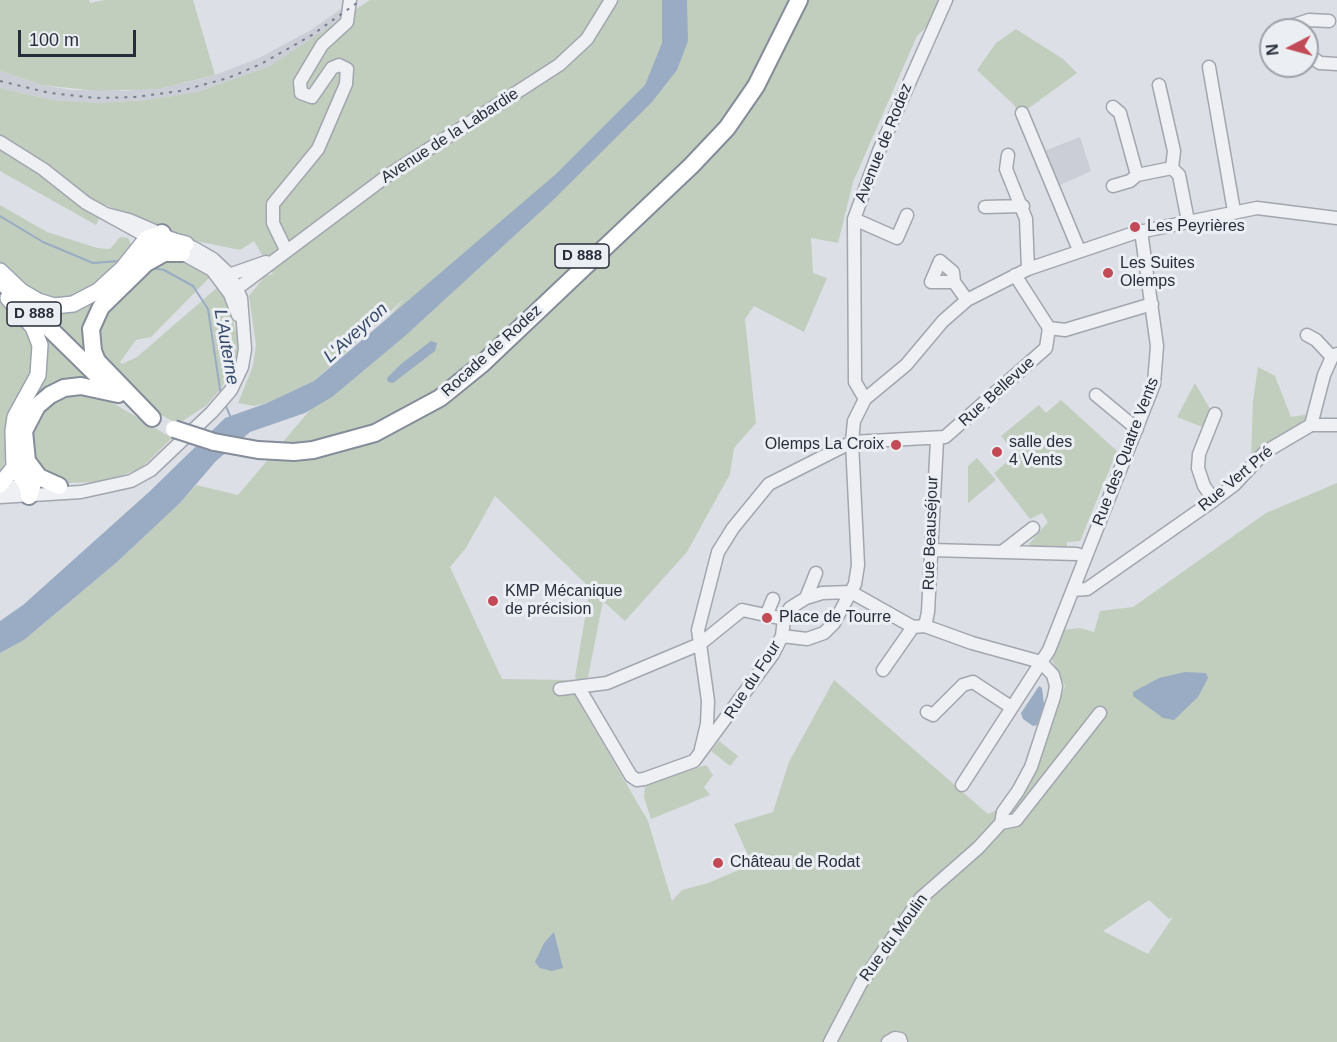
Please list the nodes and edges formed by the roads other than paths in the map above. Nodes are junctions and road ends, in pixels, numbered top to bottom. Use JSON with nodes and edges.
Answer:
{"nodes":[{"id":1,"x":350,"y":0,"type":"edge"},
{"id":2,"x":611,"y":0,"type":"edge"},
{"id":3,"x":789,"y":0,"type":"edge"},
{"id":4,"x":799,"y":0,"type":"edge"},
{"id":5,"x":946,"y":0,"type":"edge"},
{"id":6,"x":1319,"y":20,"type":"edge"},
{"id":7,"x":1329,"y":21,"type":"dead end"},
{"id":8,"x":1319,"y":62,"type":"edge"},
{"id":9,"x":1337,"y":64,"type":"edge"},
{"id":10,"x":1209,"y":67,"type":"dead end"},
{"id":11,"x":1159,"y":86,"type":"dead end"},
{"id":12,"x":1113,"y":107,"type":"dead end"},
{"id":13,"x":1022,"y":114,"type":"dead end"},
{"id":14,"x":0,"y":142,"type":"edge"},
{"id":15,"x":1008,"y":155,"type":"dead end"},
{"id":16,"x":1172,"y":168,"type":"junction"},
{"id":17,"x":1137,"y":176,"type":"junction"},
{"id":18,"x":1113,"y":186,"type":"dead end"},
{"id":19,"x":1023,"y":206,"type":"junction"},
{"id":20,"x":985,"y":207,"type":"dead end"},
{"id":21,"x":1234,"y":211,"type":"junction"},
{"id":22,"x":907,"y":216,"type":"dead end"},
{"id":23,"x":1337,"y":218,"type":"edge"},
{"id":24,"x":854,"y":219,"type":"junction"},
{"id":25,"x":1188,"y":221,"type":"junction"},
{"id":26,"x":1141,"y":231,"type":"junction"},
{"id":27,"x":158,"y":238,"type":"junction"},
{"id":28,"x":184,"y":248,"type":"junction"},
{"id":29,"x":286,"y":250,"type":"junction"},
{"id":30,"x":1079,"y":250,"type":"junction"},
{"id":31,"x":274,"y":259,"type":"junction"},
{"id":32,"x":145,"y":264,"type":"junction"},
{"id":33,"x":1028,"y":269,"type":"junction"},
{"id":34,"x":0,"y":271,"type":"edge"},
{"id":35,"x":1015,"y":275,"type":"junction"},
{"id":36,"x":225,"y":276,"type":"junction"},
{"id":37,"x":0,"y":280,"type":"edge"},
{"id":38,"x":954,"y":282,"type":"dead end"},
{"id":39,"x":239,"y":287,"type":"junction"},
{"id":40,"x":0,"y":290,"type":"edge"},
{"id":41,"x":967,"y":300,"type":"junction"},
{"id":42,"x":1152,"y":304,"type":"junction"},
{"id":43,"x":1049,"y":328,"type":"junction"},
{"id":44,"x":244,"y":330,"type":"junction"},
{"id":45,"x":1307,"y":335,"type":"dead end"},
{"id":46,"x":1334,"y":356,"type":"edge"},
{"id":47,"x":118,"y":394,"type":"junction"},
{"id":48,"x":1096,"y":395,"type":"dead end"},
{"id":49,"x":865,"y":399,"type":"junction"},
{"id":50,"x":1215,"y":414,"type":"dead end"},
{"id":51,"x":152,"y":418,"type":"junction"},
{"id":52,"x":1311,"y":425,"type":"junction"},
{"id":53,"x":1337,"y":425,"type":"edge"},
{"id":54,"x":1137,"y":429,"type":"junction"},
{"id":55,"x":937,"y":440,"type":"junction"},
{"id":56,"x":852,"y":442,"type":"junction"},
{"id":57,"x":313,"y":447,"type":"junction"},
{"id":58,"x":14,"y":467,"type":"junction"},
{"id":59,"x":31,"y":484,"type":"junction"},
{"id":60,"x":0,"y":486,"type":"edge"},
{"id":61,"x":59,"y":486,"type":"joint"},
{"id":62,"x":103,"y":489,"type":"junction"},
{"id":63,"x":0,"y":497,"type":"edge"},
{"id":64,"x":1214,"y":500,"type":"junction"},
{"id":65,"x":1034,"y":528,"type":"dead end"},
{"id":66,"x":931,"y":550,"type":"junction"},
{"id":67,"x":1002,"y":552,"type":"junction"},
{"id":68,"x":1085,"y":557,"type":"junction"},
{"id":69,"x":816,"y":573,"type":"dead end"},
{"id":70,"x":1073,"y":590,"type":"junction"},
{"id":71,"x":851,"y":592,"type":"junction"},
{"id":72,"x":806,"y":598,"type":"junction"},
{"id":73,"x":773,"y":599,"type":"dead end"},
{"id":74,"x":787,"y":614,"type":"junction"},
{"id":75,"x":766,"y":616,"type":"junction"},
{"id":76,"x":919,"y":626,"type":"junction"},
{"id":77,"x":782,"y":636,"type":"junction"},
{"id":78,"x":700,"y":644,"type":"junction"},
{"id":79,"x":1042,"y":663,"type":"junction"},
{"id":80,"x":883,"y":670,"type":"dead end"},
{"id":81,"x":579,"y":688,"type":"junction"},
{"id":82,"x":560,"y":689,"type":"dead end"},
{"id":83,"x":1011,"y":707,"type":"junction"},
{"id":84,"x":927,"y":712,"type":"dead end"},
{"id":85,"x":1100,"y":713,"type":"dead end"},
{"id":86,"x":700,"y":750,"type":"junction"},
{"id":87,"x":962,"y":785,"type":"dead end"},
{"id":88,"x":1001,"y":823,"type":"junction"},
{"id":89,"x":830,"y":1042,"type":"edge"},
{"id":90,"x":888,"y":1042,"type":"edge"},
{"id":91,"x":901,"y":1042,"type":"edge"}],
"edges":[{"from":1,"to":29,"type":"street"},
{"from":2,"to":29,"type":"street","name":"Avenue de la Labardie"},
{"from":3,"to":57,"type":"highway","name":"Rocade de Rodez","number":"D 888"},
{"from":4,"to":57,"type":"highway","name":"Rocade de Rodez","number":"D 888"},
{"from":5,"to":24,"type":"street","name":"Avenue de Rodez"},
{"from":6,"to":7,"type":"street"},
{"from":8,"to":9,"type":"street"},
{"from":10,"to":21,"type":"street"},
{"from":11,"to":16,"type":"street"},
{"from":12,"to":17,"type":"street"},
{"from":13,"to":30,"type":"street"},
{"from":14,"to":27,"type":"street"},
{"from":15,"to":19,"type":"street"},
{"from":16,"to":17,"type":"street"},
{"from":16,"to":25,"type":"street"},
{"from":17,"to":18,"type":"street"},
{"from":19,"to":20,"type":"street"},
{"from":19,"to":33,"type":"street"},
{"from":21,"to":23,"type":"street"},
{"from":21,"to":25,"type":"street"},
{"from":22,"to":24,"type":"street"},
{"from":24,"to":49,"type":"street","name":"Avenue de Rodez"},
{"from":25,"to":26,"type":"street"},
{"from":26,"to":30,"type":"street"},
{"from":26,"to":42,"type":"street","name":"Rue des Quatre Vents"},
{"from":27,"to":28,"type":"main road"},
{"from":27,"to":32,"type":"highway"},
{"from":27,"to":34,"type":"main road"},
{"from":28,"to":32,"type":"highway"},
{"from":28,"to":36,"type":"street"},
{"from":29,"to":31,"type":"street","name":"Avenue de la Labardie"},
{"from":30,"to":33,"type":"street"},
{"from":31,"to":36,"type":"street","name":"Avenue de la Labardie"},
{"from":31,"to":39,"type":"street","name":"Avenue de la Labardie"},
{"from":32,"to":51,"type":"highway"},
{"from":33,"to":35,"type":"street"},
{"from":35,"to":41,"type":"street"},
{"from":35,"to":43,"type":"street"},
{"from":36,"to":39,"type":"street"},
{"from":36,"to":44,"type":"street"},
{"from":37,"to":47,"type":"highway","number":"D 888"},
{"from":38,"to":41,"type":"street"},
{"from":39,"to":44,"type":"street"},
{"from":40,"to":58,"type":"main road"},
{"from":41,"to":49,"type":"street"},
{"from":42,"to":43,"type":"street"},
{"from":42,"to":54,"type":"street","name":"Rue des Quatre Vents"},
{"from":43,"to":55,"type":"street","name":"Rue Bellevue"},
{"from":44,"to":62,"type":"street"},
{"from":45,"to":46,"type":"street"},
{"from":46,"to":52,"type":"street"},
{"from":47,"to":51,"type":"highway","number":"D 888"},
{"from":47,"to":59,"type":"highway"},
{"from":48,"to":54,"type":"street"},
{"from":49,"to":56,"type":"street"},
{"from":50,"to":64,"type":"street"},
{"from":51,"to":57,"type":"highway","name":"Rocade de Rodez","number":"D 888","bridge":true},
{"from":52,"to":53,"type":"street"},
{"from":52,"to":64,"type":"street","name":"Rue Vert Pré"},
{"from":54,"to":68,"type":"street","name":"Rue des Quatre Vents"},
{"from":55,"to":56,"type":"street"},
{"from":55,"to":66,"type":"street","name":"Rue Beauséjour"},
{"from":56,"to":71,"type":"street"},
{"from":56,"to":78,"type":"street"},
{"from":58,"to":59,"type":"main road"},
{"from":58,"to":60,"type":"main road"},
{"from":59,"to":60,"type":"street"},
{"from":59,"to":61,"type":"highway"},
{"from":59,"to":62,"type":"street"},
{"from":59,"to":63,"type":"street"},
{"from":61,"to":62,"type":"street"},
{"from":64,"to":70,"type":"street","name":"Rue Vert Pré"},
{"from":65,"to":67,"type":"street"},
{"from":66,"to":67,"type":"street"},
{"from":66,"to":76,"type":"street","name":"Rue Beauséjour"},
{"from":67,"to":68,"type":"street"},
{"from":68,"to":70,"type":"street","name":"Rue des Quatre Vents"},
{"from":69,"to":72,"type":"street"},
{"from":70,"to":79,"type":"street","name":"Rue des Quatre Vents"},
{"from":71,"to":72,"type":"street"},
{"from":71,"to":76,"type":"street"},
{"from":71,"to":77,"type":"street"},
{"from":72,"to":74,"type":"street"},
{"from":73,"to":75,"type":"street"},
{"from":74,"to":75,"type":"street"},
{"from":74,"to":77,"type":"street"},
{"from":75,"to":78,"type":"street"},
{"from":76,"to":79,"type":"street"},
{"from":76,"to":80,"type":"street"},
{"from":77,"to":86,"type":"street","name":"Rue du Four"},
{"from":78,"to":81,"type":"street"},
{"from":78,"to":86,"type":"street"},
{"from":79,"to":83,"type":"street","name":"Rue des Quatre Vents"},
{"from":79,"to":88,"type":"street"},
{"from":81,"to":82,"type":"street"},
{"from":81,"to":86,"type":"street","name":"Rue du Four"},
{"from":83,"to":84,"type":"street"},
{"from":83,"to":87,"type":"street","name":"Rue des Quatre Vents"},
{"from":85,"to":88,"type":"street"},
{"from":88,"to":89,"type":"street","name":"Rue du Moulin"},
{"from":90,"to":91,"type":"street"}]}
